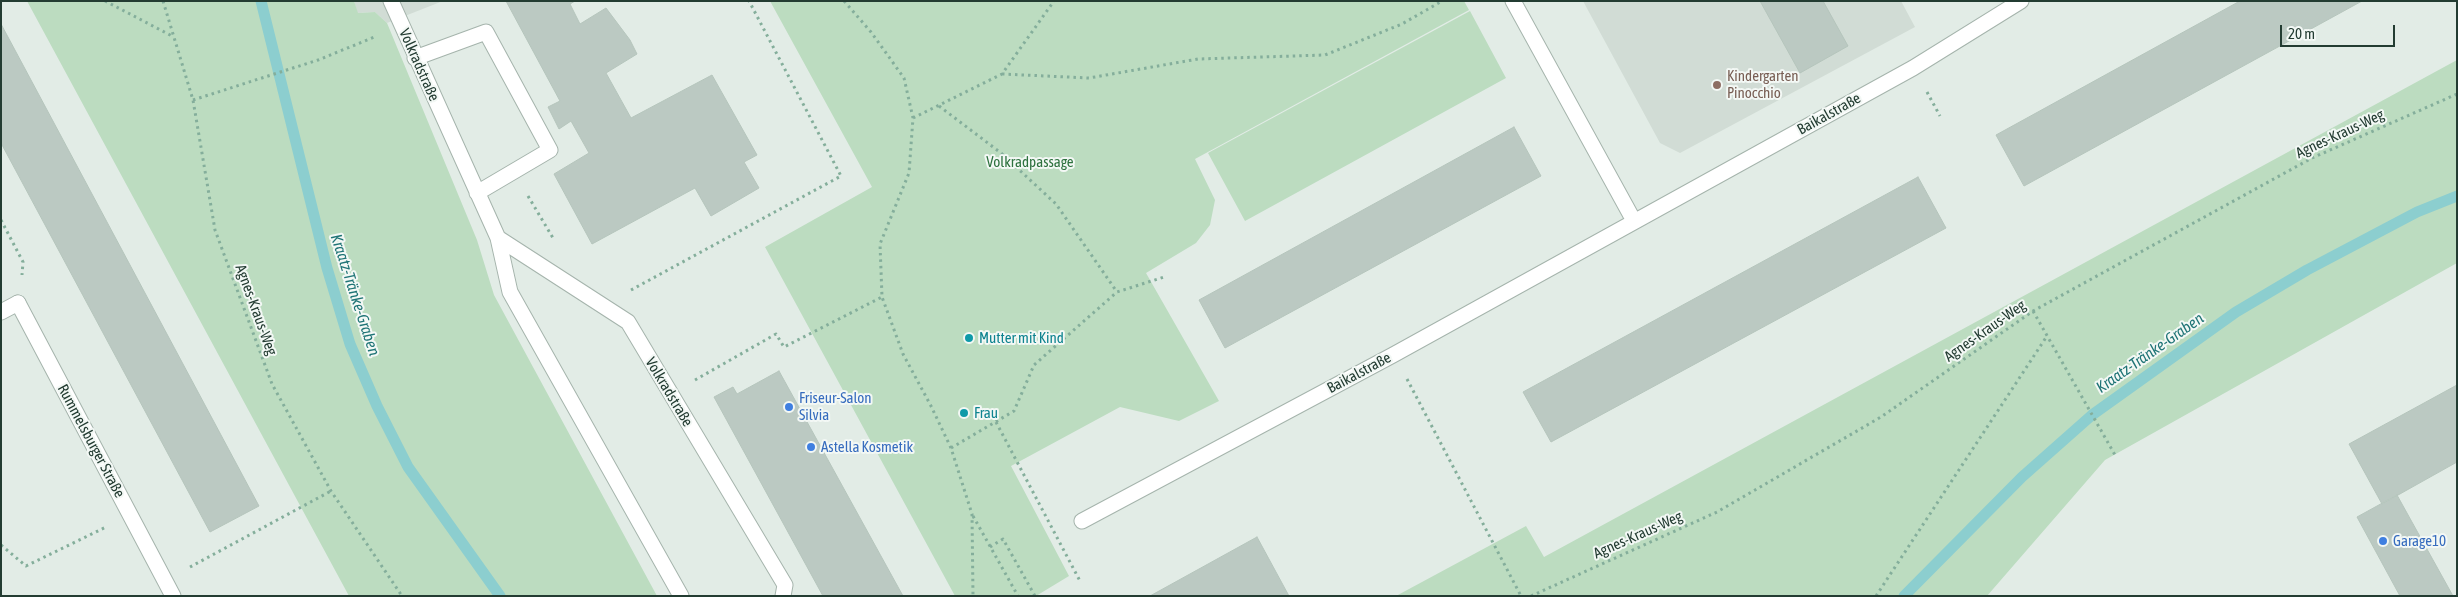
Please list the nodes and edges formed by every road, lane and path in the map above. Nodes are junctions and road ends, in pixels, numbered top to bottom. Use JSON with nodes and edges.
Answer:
{"nodes":[{"id":1,"x":104,"y":1,"type":"edge"},
{"id":2,"x":163,"y":1,"type":"edge"},
{"id":3,"x":391,"y":1,"type":"edge"},
{"id":4,"x":749,"y":1,"type":"edge"},
{"id":5,"x":844,"y":1,"type":"edge"},
{"id":6,"x":1054,"y":1,"type":"edge"},
{"id":7,"x":1442,"y":1,"type":"edge"},
{"id":8,"x":1513,"y":1,"type":"edge"},
{"id":9,"x":2021,"y":1,"type":"edge"},
{"id":10,"x":402,"y":25,"type":"junction"},
{"id":11,"x":174,"y":37,"type":"junction"},
{"id":12,"x":415,"y":58,"type":"junction"},
{"id":13,"x":1002,"y":74,"type":"junction"},
{"id":14,"x":1926,"y":91,"type":"dead end"},
{"id":15,"x":2457,"y":94,"type":"edge"},
{"id":16,"x":193,"y":100,"type":"junction"},
{"id":17,"x":939,"y":106,"type":"junction"},
{"id":18,"x":1940,"y":116,"type":"dead end"},
{"id":19,"x":913,"y":118,"type":"junction"},
{"id":20,"x":477,"y":193,"type":"junction"},
{"id":21,"x":1,"y":220,"type":"edge"},
{"id":22,"x":542,"y":220,"type":"dead end"},
{"id":23,"x":1634,"y":221,"type":"junction"},
{"id":24,"x":498,"y":238,"type":"junction"},
{"id":25,"x":555,"y":242,"type":"dead end"},
{"id":26,"x":1164,"y":276,"type":"dead end"},
{"id":27,"x":622,"y":286,"type":"dead end"},
{"id":28,"x":1117,"y":292,"type":"junction"},
{"id":29,"x":882,"y":297,"type":"junction"},
{"id":30,"x":18,"y":303,"type":"junction"},
{"id":31,"x":2033,"y":311,"type":"junction"},
{"id":32,"x":1,"y":312,"type":"edge"},
{"id":33,"x":2047,"y":336,"type":"junction"},
{"id":34,"x":1393,"y":355,"type":"junction"},
{"id":35,"x":671,"y":394,"type":"junction"},
{"id":36,"x":996,"y":422,"type":"junction"},
{"id":37,"x":951,"y":448,"type":"junction"},
{"id":38,"x":2115,"y":455,"type":"dead end"},
{"id":39,"x":332,"y":491,"type":"junction"},
{"id":40,"x":972,"y":514,"type":"junction"},
{"id":41,"x":130,"y":515,"type":"junction"},
{"id":42,"x":1082,"y":521,"type":"dead end"},
{"id":43,"x":1,"y":545,"type":"edge"},
{"id":44,"x":990,"y":547,"type":"junction"},
{"id":45,"x":165,"y":580,"type":"junction"},
{"id":46,"x":1080,"y":581,"type":"dead end"},
{"id":47,"x":173,"y":596,"type":"edge"},
{"id":48,"x":402,"y":596,"type":"edge"},
{"id":49,"x":681,"y":596,"type":"edge"},
{"id":50,"x":784,"y":596,"type":"edge"},
{"id":51,"x":973,"y":596,"type":"edge"},
{"id":52,"x":1018,"y":596,"type":"edge"},
{"id":53,"x":1034,"y":596,"type":"edge"},
{"id":54,"x":1521,"y":596,"type":"edge"},
{"id":55,"x":1531,"y":596,"type":"edge"},
{"id":56,"x":1876,"y":596,"type":"edge"}],
"edges":[{"from":1,"to":11,"type":"path"},
{"from":2,"to":11,"type":"path","name":"Agnes-Kraus-Weg"},
{"from":3,"to":10,"type":"street","name":"Volkradstraße"},
{"from":4,"to":27,"type":"path"},
{"from":5,"to":19,"type":"path"},
{"from":6,"to":13,"type":"path"},
{"from":7,"to":13,"type":"path"},
{"from":8,"to":23,"type":"street"},
{"from":9,"to":23,"type":"street","name":"Baikalstraße"},
{"from":10,"to":12,"type":"street","name":"Volkradstraße"},
{"from":10,"to":16,"type":"path"},
{"from":11,"to":16,"type":"path","name":"Agnes-Kraus-Weg"},
{"from":12,"to":20,"type":"street","name":"Volkradstraße"},
{"from":12,"to":20,"type":"street"},
{"from":13,"to":17,"type":"path"},
{"from":14,"to":18,"type":"path"},
{"from":15,"to":31,"type":"path","name":"Agnes-Kraus-Weg"},
{"from":16,"to":39,"type":"path","name":"Agnes-Kraus-Weg"},
{"from":17,"to":19,"type":"path"},
{"from":17,"to":28,"type":"path"},
{"from":19,"to":29,"type":"path"},
{"from":20,"to":24,"type":"street","name":"Volkradstraße"},
{"from":21,"to":30,"type":"path"},
{"from":22,"to":25,"type":"path"},
{"from":23,"to":34,"type":"street","name":"Baikalstraße"},
{"from":24,"to":35,"type":"street","name":"Volkradstraße"},
{"from":24,"to":49,"type":"street","name":"Volkradstraße"},
{"from":26,"to":28,"type":"path"},
{"from":28,"to":36,"type":"path"},
{"from":29,"to":35,"type":"path"},
{"from":29,"to":37,"type":"path"},
{"from":30,"to":32,"type":"street"},
{"from":30,"to":41,"type":"street","name":"Rummelsburger Straße"},
{"from":31,"to":33,"type":"path"},
{"from":31,"to":55,"type":"path","name":"Agnes-Kraus-Weg"},
{"from":33,"to":38,"type":"path"},
{"from":33,"to":56,"type":"path"},
{"from":34,"to":42,"type":"street","name":"Baikalstraße"},
{"from":34,"to":54,"type":"path"},
{"from":35,"to":50,"type":"street","name":"Volkradstraße"},
{"from":36,"to":37,"type":"path"},
{"from":36,"to":46,"type":"path"},
{"from":37,"to":40,"type":"path"},
{"from":39,"to":45,"type":"path"},
{"from":39,"to":48,"type":"path","name":"Agnes-Kraus-Weg"},
{"from":40,"to":44,"type":"path"},
{"from":40,"to":51,"type":"path"},
{"from":41,"to":43,"type":"path"},
{"from":41,"to":45,"type":"street","name":"Rummelsburger Straße"},
{"from":44,"to":52,"type":"path"},
{"from":44,"to":53,"type":"path"},
{"from":45,"to":47,"type":"street","name":"Rummelsburger Straße"}]}
